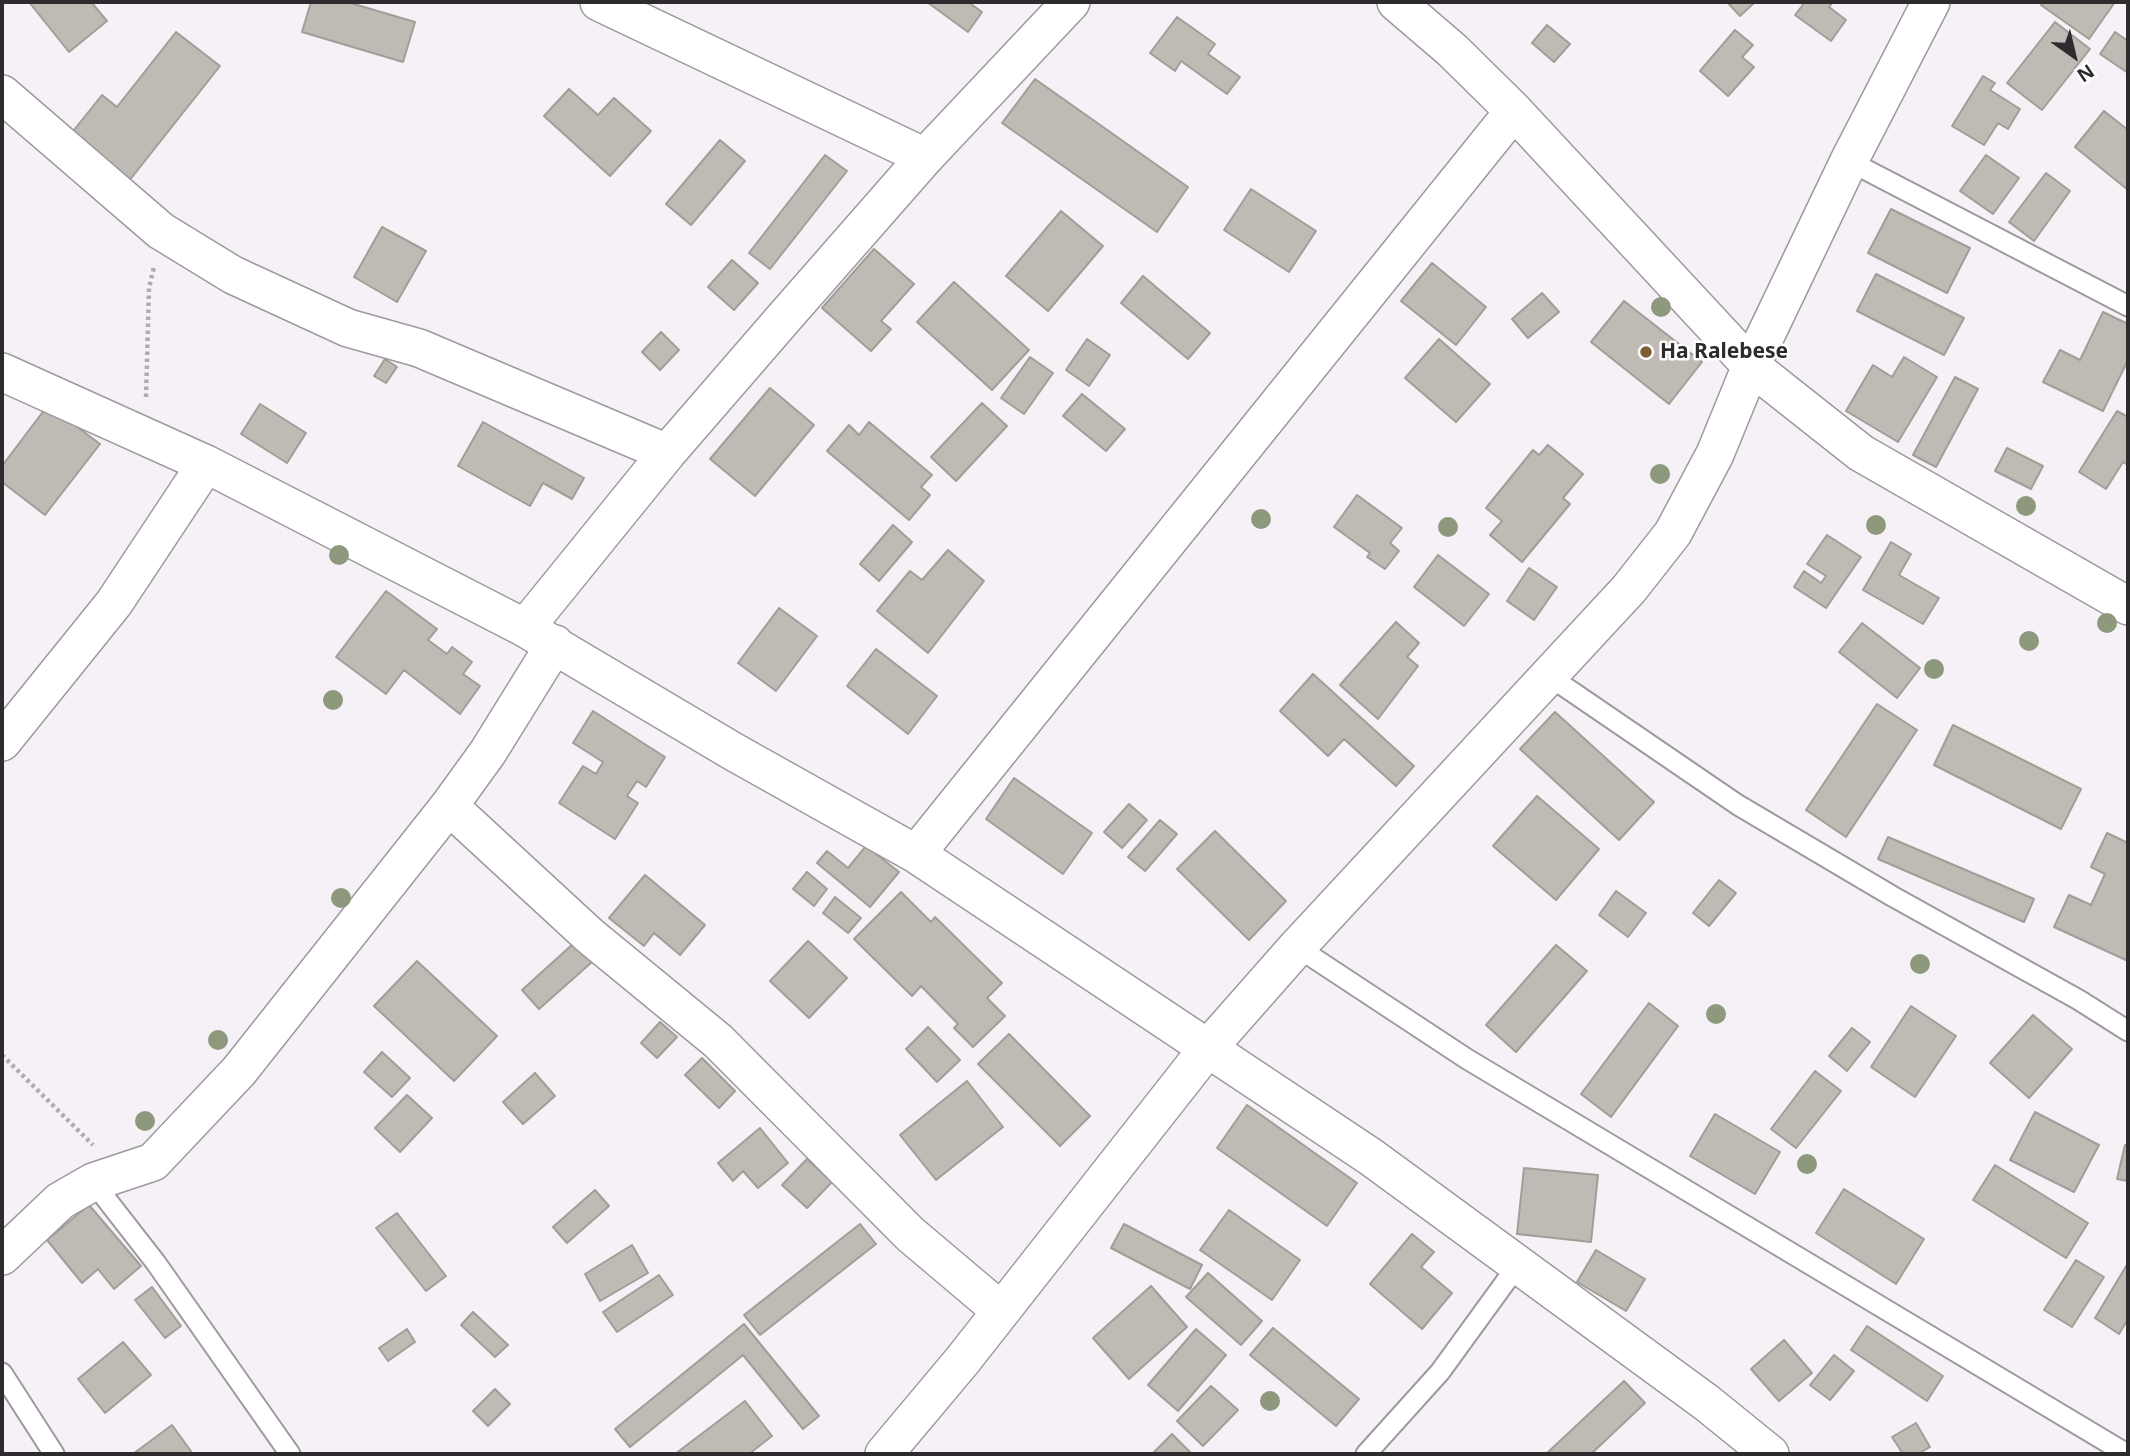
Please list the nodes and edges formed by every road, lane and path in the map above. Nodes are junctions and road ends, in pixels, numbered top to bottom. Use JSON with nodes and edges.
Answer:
{"nodes":[{"id":1,"x":599,"y":2,"type":"edge"},
{"id":2,"x":1071,"y":2,"type":"edge"},
{"id":3,"x":1396,"y":2,"type":"edge"},
{"id":4,"x":1931,"y":2,"type":"edge"},
{"id":5,"x":2,"y":94,"type":"edge"},
{"id":6,"x":1514,"y":111,"type":"junction"},
{"id":7,"x":925,"y":157,"type":"junction"},
{"id":8,"x":1849,"y":162,"type":"junction"},
{"id":9,"x":161,"y":231,"type":"junction"},
{"id":10,"x":2128,"y":306,"type":"edge"},
{"id":11,"x":1751,"y":366,"type":"junction"},
{"id":12,"x":2,"y":372,"type":"edge"},
{"id":13,"x":144,"y":435,"type":"junction"},
{"id":14,"x":667,"y":453,"type":"junction"},
{"id":15,"x":206,"y":464,"type":"junction"},
{"id":16,"x":2128,"y":606,"type":"edge"},
{"id":17,"x":540,"y":636,"type":"junction"},
{"id":18,"x":1549,"y":676,"type":"junction"},
{"id":19,"x":2,"y":742,"type":"edge"},
{"id":20,"x":449,"y":806,"type":"junction"},
{"id":21,"x":916,"y":854,"type":"junction"},
{"id":22,"x":1297,"y":947,"type":"junction"},
{"id":23,"x":2128,"y":1031,"type":"edge"},
{"id":24,"x":1208,"y":1048,"type":"junction"},
{"id":25,"x":2,"y":1055,"type":"edge"},
{"id":26,"x":93,"y":1182,"type":"junction"},
{"id":27,"x":2,"y":1256,"type":"edge"},
{"id":28,"x":1517,"y":1266,"type":"junction"},
{"id":29,"x":1000,"y":1310,"type":"junction"},
{"id":30,"x":2,"y":1373,"type":"edge"},
{"id":31,"x":54,"y":1454,"type":"edge"},
{"id":32,"x":290,"y":1454,"type":"edge"},
{"id":33,"x":884,"y":1454,"type":"edge"},
{"id":34,"x":1366,"y":1454,"type":"edge"},
{"id":35,"x":1770,"y":1454,"type":"edge"},
{"id":36,"x":2127,"y":1454,"type":"edge"}],
"edges":[{"from":1,"to":7,"type":"street"},
{"from":2,"to":7,"type":"street"},
{"from":3,"to":6,"type":"street"},
{"from":4,"to":8,"type":"street"},
{"from":5,"to":9,"type":"street"},
{"from":6,"to":11,"type":"street"},
{"from":6,"to":21,"type":"street"},
{"from":7,"to":14,"type":"street"},
{"from":8,"to":10,"type":"lane"},
{"from":8,"to":11,"type":"street"},
{"from":9,"to":13,"type":"path"},
{"from":9,"to":14,"type":"street"},
{"from":11,"to":16,"type":"street"},
{"from":11,"to":18,"type":"street"},
{"from":12,"to":13,"type":"street"},
{"from":13,"to":15,"type":"street"},
{"from":14,"to":17,"type":"street"},
{"from":15,"to":17,"type":"street"},
{"from":15,"to":19,"type":"street"},
{"from":17,"to":20,"type":"street"},
{"from":17,"to":21,"type":"street"},
{"from":18,"to":22,"type":"street"},
{"from":18,"to":23,"type":"lane"},
{"from":20,"to":26,"type":"street"},
{"from":20,"to":29,"type":"street"},
{"from":21,"to":24,"type":"street"},
{"from":22,"to":24,"type":"street"},
{"from":22,"to":36,"type":"lane"},
{"from":24,"to":28,"type":"street"},
{"from":24,"to":29,"type":"street"},
{"from":25,"to":26,"type":"path"},
{"from":26,"to":27,"type":"street"},
{"from":26,"to":32,"type":"lane"},
{"from":28,"to":34,"type":"lane"},
{"from":28,"to":35,"type":"street"},
{"from":29,"to":33,"type":"street"},
{"from":30,"to":31,"type":"lane"}]}
